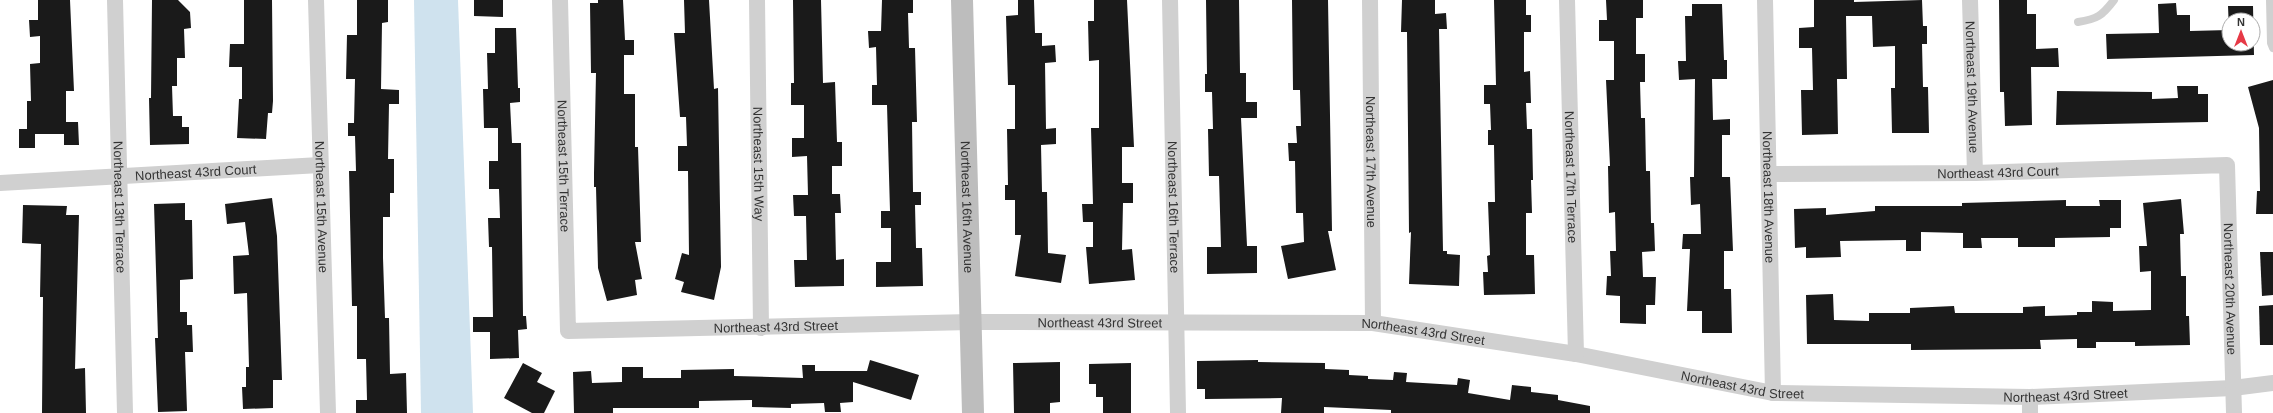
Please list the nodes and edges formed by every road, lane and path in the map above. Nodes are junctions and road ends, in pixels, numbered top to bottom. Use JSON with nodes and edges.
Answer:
{"nodes":[{"id":1,"x":116,"y":0,"type":"edge"},
{"id":2,"x":316,"y":0,"type":"edge"},
{"id":3,"x":560,"y":0,"type":"edge"},
{"id":4,"x":757,"y":0,"type":"edge"},
{"id":5,"x":962,"y":0,"type":"edge"},
{"id":6,"x":1170,"y":0,"type":"edge"},
{"id":7,"x":1370,"y":0,"type":"edge"},
{"id":8,"x":1566,"y":0,"type":"edge"},
{"id":9,"x":1765,"y":0,"type":"edge"},
{"id":10,"x":1970,"y":0,"type":"edge"},
{"id":11,"x":2114,"y":0,"type":"edge"},
{"id":12,"x":2271,"y":4,"type":"edge"},
{"id":13,"x":2078,"y":22,"type":"dead end"},
{"id":14,"x":2273,"y":48,"type":"edge"},
{"id":15,"x":320,"y":165,"type":"junction"},
{"id":16,"x":2227,"y":165,"type":"joint"},
{"id":17,"x":1975,"y":173,"type":"junction"},
{"id":18,"x":1769,"y":174,"type":"junction"},
{"id":19,"x":119,"y":176,"type":"junction"},
{"id":20,"x":0,"y":183,"type":"edge"},
{"id":21,"x":1177,"y":321,"type":"junction"},
{"id":22,"x":971,"y":322,"type":"junction"},
{"id":23,"x":1373,"y":323,"type":"junction"},
{"id":24,"x":761,"y":328,"type":"junction"},
{"id":25,"x":568,"y":331,"type":"joint"},
{"id":26,"x":1576,"y":354,"type":"junction"},
{"id":27,"x":2273,"y":383,"type":"edge"},
{"id":28,"x":2234,"y":388,"type":"junction"},
{"id":29,"x":1773,"y":393,"type":"junction"},
{"id":30,"x":2030,"y":397,"type":"junction"},
{"id":31,"x":125,"y":413,"type":"edge"},
{"id":32,"x":328,"y":413,"type":"edge"},
{"id":33,"x":973,"y":413,"type":"edge"},
{"id":34,"x":1178,"y":413,"type":"edge"},
{"id":35,"x":2030,"y":413,"type":"edge"},
{"id":36,"x":2234,"y":413,"type":"edge"}],
"edges":[{"from":1,"to":19,"type":"street","name":"Northeast 13th Terrace"},
{"from":2,"to":15,"type":"street","name":"Northeast 15th Avenue"},
{"from":3,"to":25,"type":"street","name":"Northeast 15th Terrace"},
{"from":4,"to":24,"type":"street","name":"Northeast 15th Way"},
{"from":5,"to":22,"type":"street","name":"Northeast 16th Avenue"},
{"from":6,"to":21,"type":"street","name":"Northeast 16th Terrace"},
{"from":7,"to":23,"type":"street","name":"Northeast 17th Avenue"},
{"from":8,"to":26,"type":"street","name":"Northeast 17th Terrace"},
{"from":9,"to":18,"type":"street","name":"Northeast 18th Avenue"},
{"from":10,"to":17,"type":"street","name":"Northeast 19th Avenue"},
{"from":11,"to":13,"type":"lane"},
{"from":12,"to":14,"type":"lane"},
{"from":15,"to":19,"type":"street","name":"Northeast 43rd Court"},
{"from":15,"to":32,"type":"street","name":"Northeast 15th Avenue"},
{"from":16,"to":17,"type":"street","name":"Northeast 43rd Court"},
{"from":16,"to":28,"type":"street","name":"Northeast 20th Avenue"},
{"from":17,"to":18,"type":"street","name":"Northeast 43rd Court"},
{"from":18,"to":29,"type":"street","name":"Northeast 18th Avenue"},
{"from":19,"to":20,"type":"street","name":"Northeast 43rd Court"},
{"from":19,"to":31,"type":"street","name":"Northeast 13th Terrace"},
{"from":21,"to":22,"type":"street","name":"Northeast 43rd Street"},
{"from":21,"to":23,"type":"street","name":"Northeast 43rd Street"},
{"from":21,"to":34,"type":"street","name":"Northeast 16th Terrace"},
{"from":22,"to":24,"type":"street","name":"Northeast 43rd Street"},
{"from":22,"to":33,"type":"street","name":"Northeast 16th Avenue"},
{"from":23,"to":26,"type":"street","name":"Northeast 43rd Street"},
{"from":24,"to":25,"type":"street","name":"Northeast 43rd Street"},
{"from":26,"to":29,"type":"street","name":"Northeast 43rd Street"},
{"from":27,"to":28,"type":"street","name":"Northeast 43rd Street"},
{"from":28,"to":30,"type":"street","name":"Northeast 43rd Street"},
{"from":28,"to":36,"type":"street","name":"Northeast 20th Avenue"},
{"from":29,"to":30,"type":"street","name":"Northeast 43rd Street"},
{"from":30,"to":35,"type":"street"}]}
